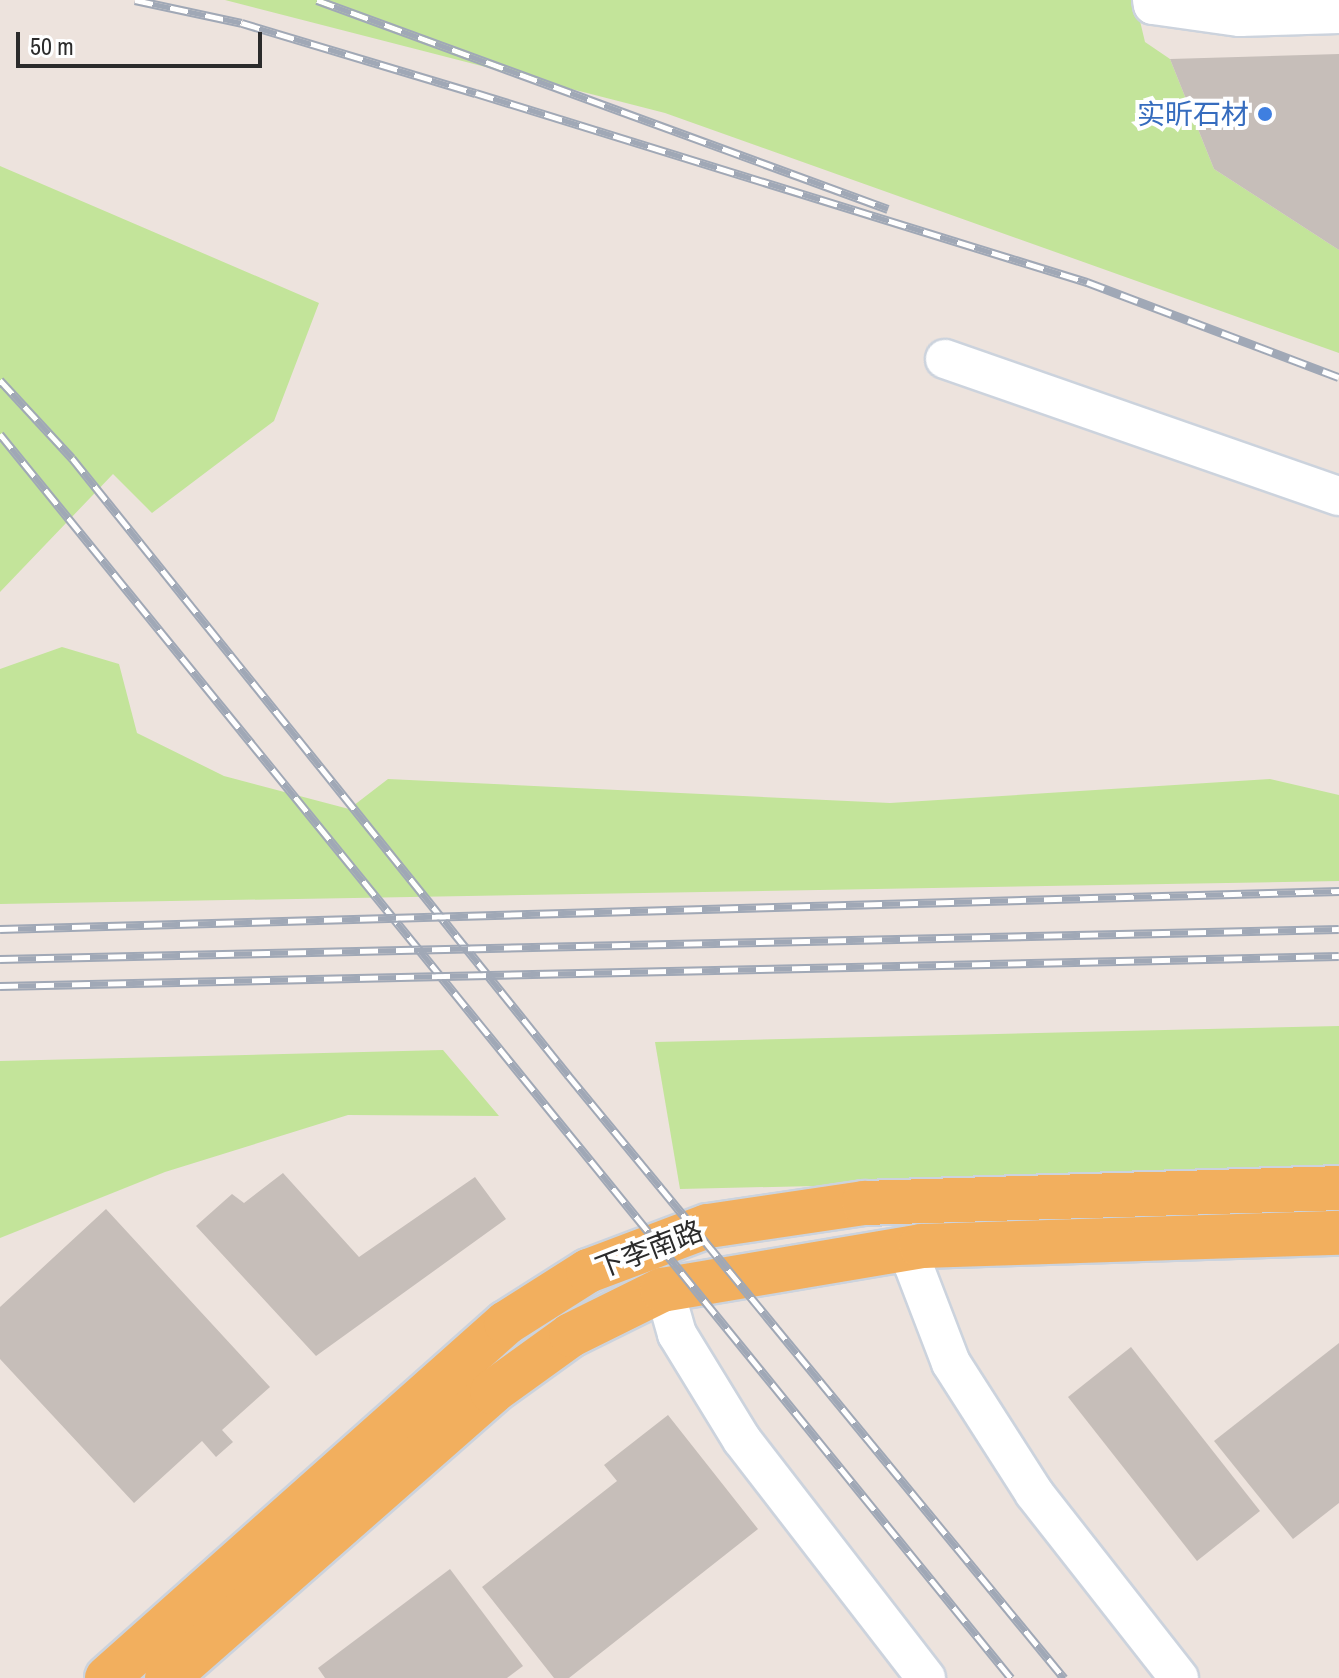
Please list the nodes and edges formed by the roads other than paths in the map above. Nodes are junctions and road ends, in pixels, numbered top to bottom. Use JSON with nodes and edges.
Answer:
{"nodes":[{"id":1,"x":1152,"y":0,"type":"edge"},
{"id":2,"x":1239,"y":8,"type":"edge"},
{"id":3,"x":1339,"y":14,"type":"edge"},
{"id":4,"x":945,"y":359,"type":"dead end"},
{"id":5,"x":1339,"y":496,"type":"edge"},
{"id":6,"x":1339,"y":1188,"type":"edge"},
{"id":7,"x":728,"y":1222,"type":"junction"},
{"id":8,"x":1339,"y":1233,"type":"edge"},
{"id":9,"x":901,"y":1249,"type":"junction"},
{"id":10,"x":639,"y":1252,"type":"junction"},
{"id":11,"x":753,"y":1272,"type":"junction"},
{"id":12,"x":666,"y":1302,"type":"junction"},
{"id":13,"x":1178,"y":1677,"type":"edge"},
{"id":14,"x":107,"y":1678,"type":"edge"},
{"id":15,"x":167,"y":1678,"type":"edge"},
{"id":16,"x":926,"y":1678,"type":"edge"}],
"edges":[{"from":1,"to":2,"type":"lane"},
{"from":2,"to":3,"type":"lane"},
{"from":4,"to":5,"type":"lane"},
{"from":6,"to":7,"type":"main road","name":"下李南路"},
{"from":7,"to":10,"type":"main road","name":"下李南路"},
{"from":7,"to":11,"type":"main road"},
{"from":8,"to":9,"type":"main road","name":"下李南路"},
{"from":9,"to":11,"type":"main road","name":"下李南路"},
{"from":9,"to":13,"type":"lane"},
{"from":10,"to":12,"type":"main road"},
{"from":10,"to":14,"type":"main road","name":"下李南路"},
{"from":11,"to":12,"type":"main road","name":"下李南路"},
{"from":12,"to":15,"type":"main road","name":"下李南路"},
{"from":12,"to":16,"type":"lane"}]}
